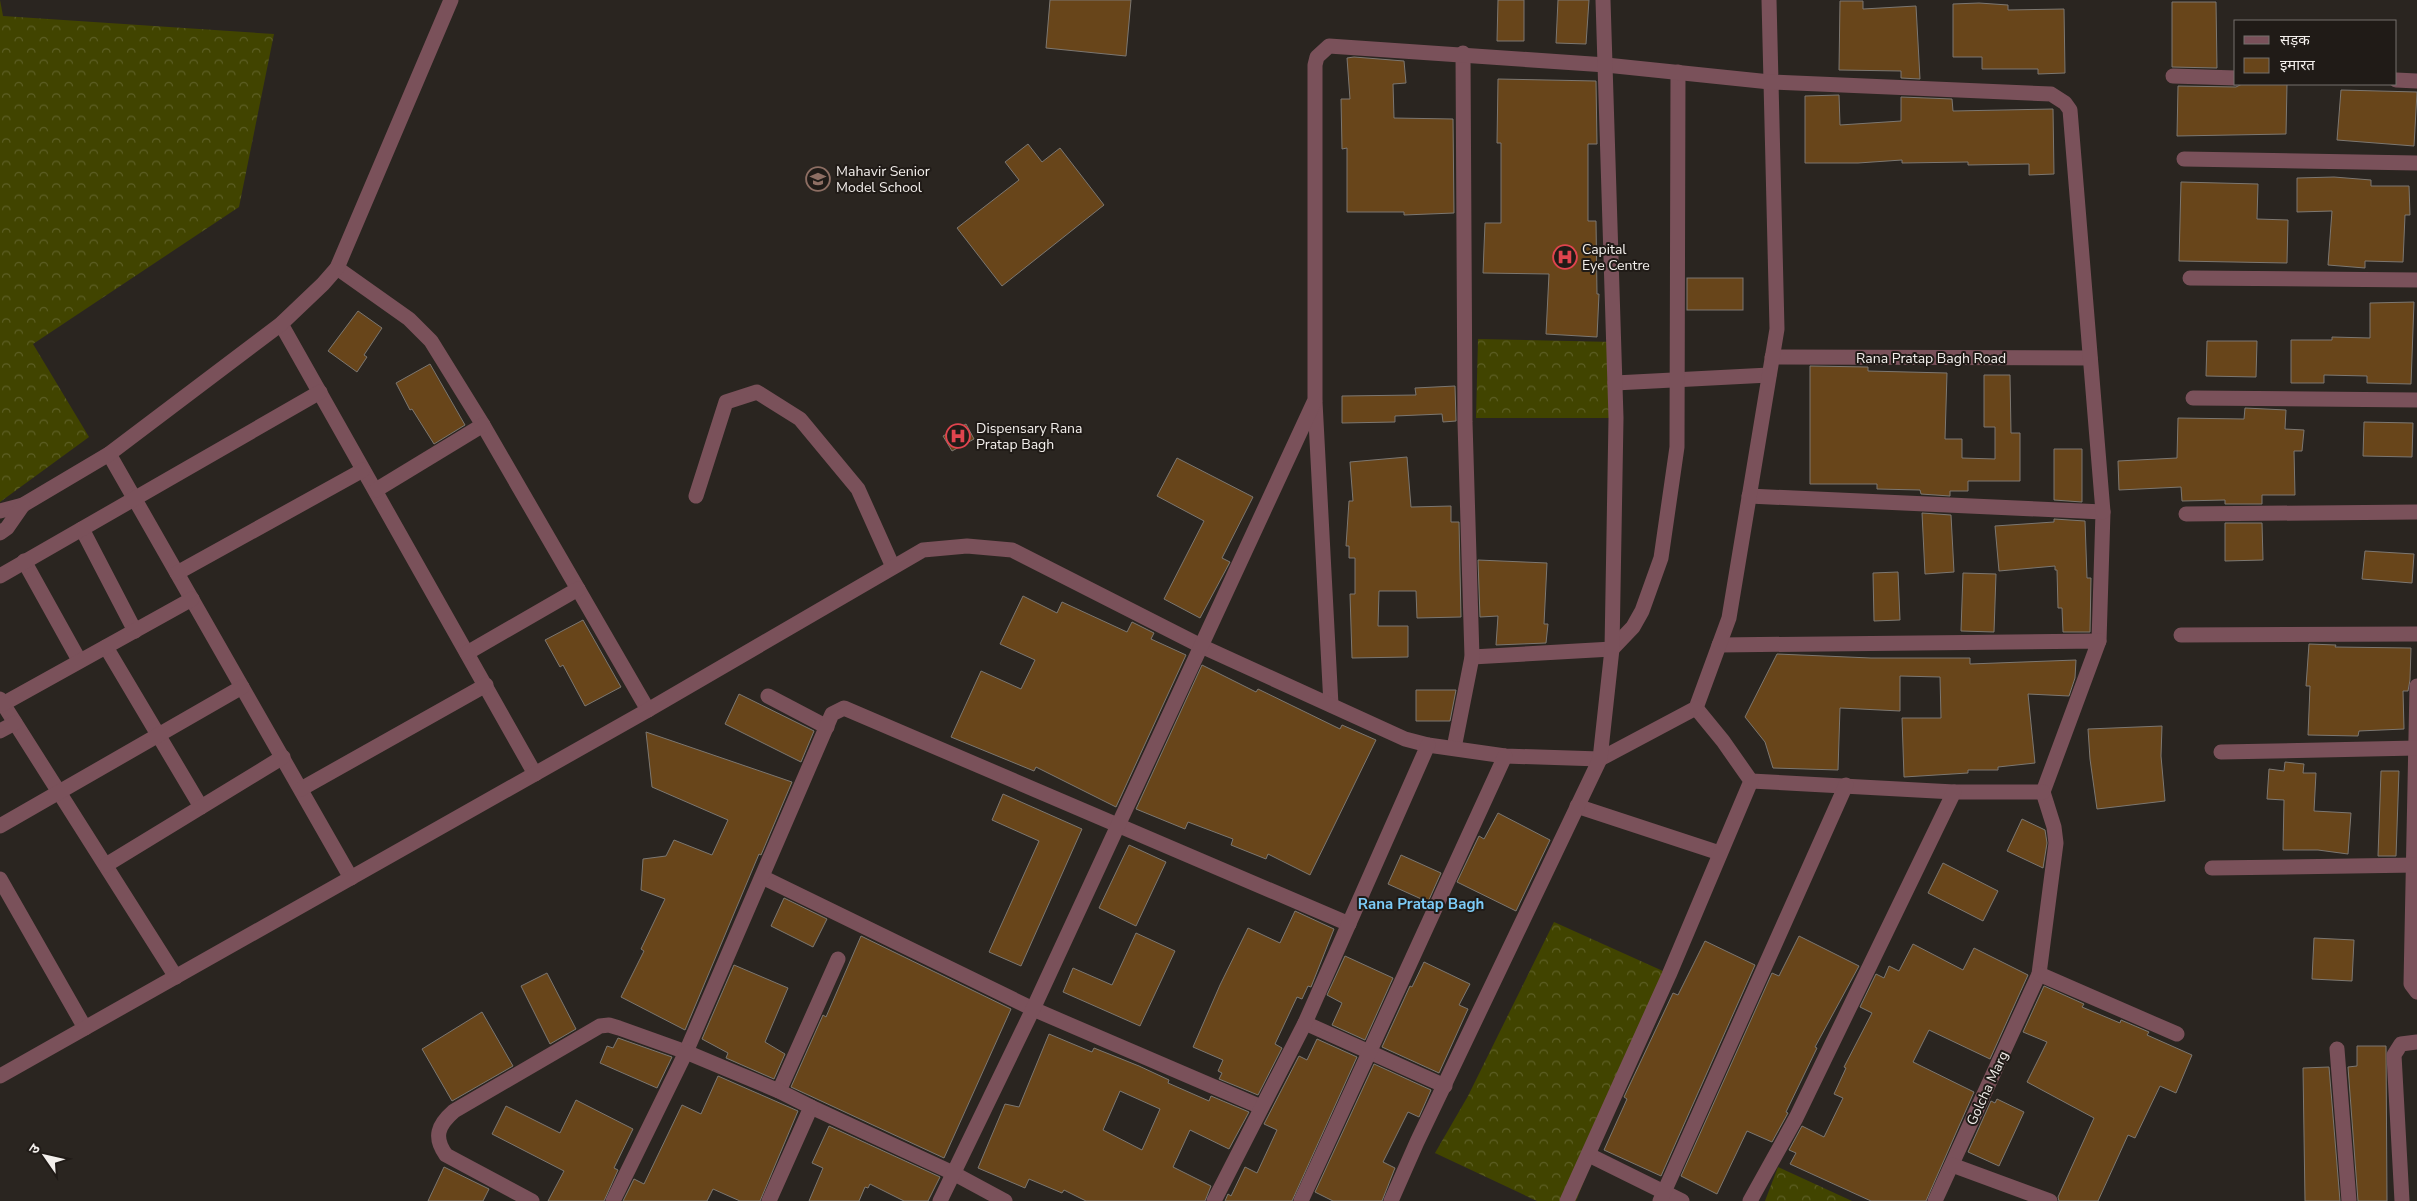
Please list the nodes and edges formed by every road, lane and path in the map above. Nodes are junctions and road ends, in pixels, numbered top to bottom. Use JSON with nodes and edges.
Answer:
{"nodes":[{"id":1,"x":451,"y":0,"type":"edge"},
{"id":2,"x":1603,"y":0,"type":"edge"},
{"id":3,"x":1769,"y":0,"type":"edge"},
{"id":4,"x":1463,"y":53,"type":"junction"},
{"id":5,"x":1606,"y":65,"type":"junction"},
{"id":6,"x":1678,"y":72,"type":"junction"},
{"id":7,"x":2173,"y":76,"type":"dead end"},
{"id":8,"x":2234,"y":78,"type":"edge"},
{"id":9,"x":2397,"y":80,"type":"edge"},
{"id":10,"x":2417,"y":81,"type":"edge"},
{"id":11,"x":1770,"y":82,"type":"junction"},
{"id":12,"x":2184,"y":159,"type":"dead end"},
{"id":13,"x":2417,"y":163,"type":"edge"},
{"id":14,"x":336,"y":268,"type":"junction"},
{"id":15,"x":2190,"y":278,"type":"dead end"},
{"id":16,"x":2417,"y":280,"type":"edge"},
{"id":17,"x":281,"y":324,"type":"junction"},
{"id":18,"x":1772,"y":357,"type":"junction"},
{"id":19,"x":2090,"y":358,"type":"junction"},
{"id":20,"x":1769,"y":375,"type":"junction"},
{"id":21,"x":1677,"y":380,"type":"junction"},
{"id":22,"x":1614,"y":383,"type":"junction"},
{"id":23,"x":320,"y":392,"type":"junction"},
{"id":24,"x":2193,"y":398,"type":"dead end"},
{"id":25,"x":1315,"y":400,"type":"junction"},
{"id":26,"x":2417,"y":400,"type":"edge"},
{"id":27,"x":483,"y":425,"type":"junction"},
{"id":28,"x":109,"y":454,"type":"junction"},
{"id":29,"x":363,"y":470,"type":"junction"},
{"id":30,"x":376,"y":490,"type":"junction"},
{"id":31,"x":696,"y":496,"type":"dead end"},
{"id":32,"x":1749,"y":496,"type":"junction"},
{"id":33,"x":136,"y":498,"type":"junction"},
{"id":34,"x":23,"y":505,"type":"junction"},
{"id":35,"x":0,"y":511,"type":"edge"},
{"id":36,"x":2103,"y":512,"type":"junction"},
{"id":37,"x":2417,"y":512,"type":"edge"},
{"id":38,"x":2186,"y":514,"type":"dead end"},
{"id":39,"x":82,"y":530,"type":"junction"},
{"id":40,"x":0,"y":533,"type":"edge"},
{"id":41,"x":24,"y":561,"type":"junction"},
{"id":42,"x":893,"y":567,"type":"junction"},
{"id":43,"x":177,"y":573,"type":"junction"},
{"id":44,"x":0,"y":576,"type":"edge"},
{"id":45,"x":578,"y":589,"type":"junction"},
{"id":46,"x":192,"y":599,"type":"junction"},
{"id":47,"x":135,"y":631,"type":"junction"},
{"id":48,"x":2417,"y":634,"type":"edge"},
{"id":49,"x":2181,"y":636,"type":"dead end"},
{"id":50,"x":2098,"y":641,"type":"junction"},
{"id":51,"x":1719,"y":645,"type":"junction"},
{"id":52,"x":1201,"y":646,"type":"junction"},
{"id":53,"x":106,"y":647,"type":"junction"},
{"id":54,"x":1612,"y":649,"type":"junction"},
{"id":55,"x":467,"y":653,"type":"junction"},
{"id":56,"x":1472,"y":657,"type":"junction"},
{"id":57,"x":80,"y":660,"type":"junction"},
{"id":58,"x":486,"y":685,"type":"junction"},
{"id":59,"x":2417,"y":686,"type":"edge"},
{"id":60,"x":242,"y":687,"type":"junction"},
{"id":61,"x":768,"y":696,"type":"dead end"},
{"id":62,"x":2,"y":701,"type":"edge"},
{"id":63,"x":1331,"y":705,"type":"junction"},
{"id":64,"x":1696,"y":708,"type":"junction"},
{"id":65,"x":648,"y":710,"type":"junction"},
{"id":66,"x":15,"y":723,"type":"junction"},
{"id":67,"x":827,"y":726,"type":"junction"},
{"id":68,"x":0,"y":731,"type":"edge"},
{"id":69,"x":158,"y":736,"type":"junction"},
{"id":70,"x":1428,"y":745,"type":"junction"},
{"id":71,"x":1454,"y":748,"type":"junction"},
{"id":72,"x":2416,"y":748,"type":"edge"},
{"id":73,"x":2221,"y":752,"type":"dead end"},
{"id":74,"x":1506,"y":756,"type":"junction"},
{"id":75,"x":283,"y":757,"type":"junction"},
{"id":76,"x":1600,"y":759,"type":"junction"},
{"id":77,"x":535,"y":774,"type":"junction"},
{"id":78,"x":1751,"y":781,"type":"junction"},
{"id":79,"x":1846,"y":785,"type":"junction"},
{"id":80,"x":301,"y":789,"type":"junction"},
{"id":81,"x":1954,"y":792,"type":"junction"},
{"id":82,"x":2043,"y":792,"type":"junction"},
{"id":83,"x":60,"y":793,"type":"junction"},
{"id":84,"x":1577,"y":806,"type":"junction"},
{"id":85,"x":201,"y":807,"type":"junction"},
{"id":86,"x":1119,"y":825,"type":"junction"},
{"id":87,"x":0,"y":826,"type":"edge"},
{"id":88,"x":1720,"y":853,"type":"junction"},
{"id":89,"x":106,"y":864,"type":"junction"},
{"id":90,"x":2415,"y":865,"type":"edge"},
{"id":91,"x":2212,"y":868,"type":"dead end"},
{"id":92,"x":762,"y":877,"type":"junction"},
{"id":93,"x":351,"y":878,"type":"junction"},
{"id":94,"x":0,"y":879,"type":"edge"},
{"id":95,"x":1349,"y":924,"type":"junction"},
{"id":96,"x":838,"y":959,"type":"dead end"},
{"id":97,"x":2039,"y":974,"type":"junction"},
{"id":98,"x":176,"y":977,"type":"junction"},
{"id":99,"x":2417,"y":992,"type":"edge"},
{"id":100,"x":1033,"y":1009,"type":"junction"},
{"id":101,"x":1305,"y":1023,"type":"junction"},
{"id":102,"x":85,"y":1028,"type":"junction"},
{"id":103,"x":2177,"y":1034,"type":"dead end"},
{"id":104,"x":2417,"y":1042,"type":"edge"},
{"id":105,"x":2337,"y":1049,"type":"dead end"},
{"id":106,"x":686,"y":1052,"type":"junction"},
{"id":107,"x":1370,"y":1053,"type":"junction"},
{"id":108,"x":0,"y":1076,"type":"edge"},
{"id":109,"x":1445,"y":1086,"type":"junction"},
{"id":110,"x":779,"y":1091,"type":"junction"},
{"id":111,"x":811,"y":1107,"type":"junction"},
{"id":112,"x":1261,"y":1107,"type":"junction"},
{"id":113,"x":1589,"y":1155,"type":"junction"},
{"id":114,"x":1952,"y":1164,"type":"junction"},
{"id":115,"x":953,"y":1173,"type":"junction"},
{"id":116,"x":1662,"y":1196,"type":"edge"},
{"id":117,"x":532,"y":1201,"type":"edge"},
{"id":118,"x":613,"y":1201,"type":"edge"},
{"id":119,"x":768,"y":1201,"type":"edge"},
{"id":120,"x":940,"y":1201,"type":"edge"},
{"id":121,"x":1004,"y":1201,"type":"edge"},
{"id":122,"x":1214,"y":1201,"type":"edge"},
{"id":123,"x":1301,"y":1201,"type":"edge"},
{"id":124,"x":1391,"y":1201,"type":"edge"},
{"id":125,"x":1568,"y":1201,"type":"edge"},
{"id":126,"x":1682,"y":1201,"type":"edge"},
{"id":127,"x":1750,"y":1201,"type":"edge"},
{"id":128,"x":1935,"y":1201,"type":"edge"},
{"id":129,"x":2050,"y":1201,"type":"edge"},
{"id":130,"x":2349,"y":1201,"type":"edge"},
{"id":131,"x":2402,"y":1201,"type":"edge"}],
"edges":[{"from":1,"to":14,"type":"street"},
{"from":2,"to":5,"type":"street"},
{"from":3,"to":11,"type":"street"},
{"from":4,"to":5,"type":"street"},
{"from":4,"to":25,"type":"street"},
{"from":4,"to":56,"type":"street"},
{"from":5,"to":6,"type":"street"},
{"from":5,"to":22,"type":"street"},
{"from":6,"to":11,"type":"street"},
{"from":6,"to":21,"type":"street"},
{"from":7,"to":8,"type":"street"},
{"from":9,"to":10,"type":"street"},
{"from":11,"to":18,"type":"street"},
{"from":11,"to":19,"type":"street"},
{"from":12,"to":13,"type":"street"},
{"from":14,"to":17,"type":"street"},
{"from":14,"to":27,"type":"street"},
{"from":15,"to":16,"type":"street"},
{"from":17,"to":23,"type":"street"},
{"from":17,"to":28,"type":"street"},
{"from":18,"to":19,"type":"street","name":"Rana Pratap Bagh Road"},
{"from":18,"to":20,"type":"street"},
{"from":19,"to":36,"type":"street"},
{"from":20,"to":21,"type":"street"},
{"from":20,"to":32,"type":"street"},
{"from":21,"to":22,"type":"street"},
{"from":21,"to":54,"type":"street"},
{"from":22,"to":54,"type":"street"},
{"from":23,"to":29,"type":"street"},
{"from":23,"to":33,"type":"street"},
{"from":24,"to":26,"type":"street"},
{"from":25,"to":52,"type":"street"},
{"from":25,"to":63,"type":"street"},
{"from":27,"to":30,"type":"street"},
{"from":27,"to":45,"type":"street"},
{"from":28,"to":33,"type":"street"},
{"from":28,"to":34,"type":"street"},
{"from":29,"to":30,"type":"street"},
{"from":29,"to":43,"type":"street"},
{"from":30,"to":55,"type":"street"},
{"from":31,"to":42,"type":"street"},
{"from":32,"to":36,"type":"street"},
{"from":32,"to":51,"type":"street"},
{"from":33,"to":39,"type":"street"},
{"from":33,"to":43,"type":"street"},
{"from":34,"to":35,"type":"street"},
{"from":34,"to":40,"type":"street"},
{"from":36,"to":50,"type":"street"},
{"from":37,"to":38,"type":"street"},
{"from":39,"to":41,"type":"street"},
{"from":39,"to":47,"type":"street"},
{"from":41,"to":44,"type":"street"},
{"from":41,"to":57,"type":"street"},
{"from":42,"to":52,"type":"street"},
{"from":42,"to":65,"type":"street"},
{"from":43,"to":46,"type":"street"},
{"from":45,"to":55,"type":"street"},
{"from":45,"to":65,"type":"street"},
{"from":46,"to":47,"type":"street"},
{"from":46,"to":60,"type":"street"},
{"from":47,"to":53,"type":"street"},
{"from":48,"to":49,"type":"street"},
{"from":50,"to":51,"type":"street"},
{"from":50,"to":82,"type":"street"},
{"from":51,"to":64,"type":"street"},
{"from":52,"to":63,"type":"street"},
{"from":52,"to":86,"type":"street"},
{"from":53,"to":57,"type":"street"},
{"from":53,"to":69,"type":"street"},
{"from":54,"to":56,"type":"street"},
{"from":54,"to":76,"type":"street"},
{"from":55,"to":58,"type":"street"},
{"from":56,"to":71,"type":"street"},
{"from":57,"to":62,"type":"street"},
{"from":58,"to":77,"type":"street"},
{"from":58,"to":80,"type":"street"},
{"from":59,"to":72,"type":"street"},
{"from":60,"to":69,"type":"street"},
{"from":60,"to":75,"type":"street"},
{"from":61,"to":67,"type":"street"},
{"from":62,"to":66,"type":"street"},
{"from":63,"to":70,"type":"street"},
{"from":64,"to":76,"type":"street"},
{"from":64,"to":78,"type":"street"},
{"from":65,"to":77,"type":"street"},
{"from":66,"to":68,"type":"street"},
{"from":66,"to":83,"type":"street"},
{"from":67,"to":86,"type":"street"},
{"from":67,"to":92,"type":"street"},
{"from":69,"to":83,"type":"street"},
{"from":69,"to":85,"type":"street"},
{"from":70,"to":71,"type":"street"},
{"from":70,"to":95,"type":"street"},
{"from":71,"to":74,"type":"street"},
{"from":72,"to":73,"type":"street"},
{"from":72,"to":90,"type":"street"},
{"from":74,"to":76,"type":"street"},
{"from":74,"to":107,"type":"street"},
{"from":75,"to":80,"type":"street"},
{"from":75,"to":85,"type":"street"},
{"from":76,"to":84,"type":"street"},
{"from":77,"to":93,"type":"street"},
{"from":78,"to":79,"type":"street"},
{"from":78,"to":88,"type":"street"},
{"from":79,"to":81,"type":"street"},
{"from":79,"to":116,"type":"street"},
{"from":80,"to":93,"type":"street"},
{"from":81,"to":82,"type":"street"},
{"from":81,"to":127,"type":"street"},
{"from":82,"to":97,"type":"street","name":"Golcha Marg"},
{"from":83,"to":87,"type":"street"},
{"from":83,"to":89,"type":"street"},
{"from":84,"to":88,"type":"street"},
{"from":84,"to":109,"type":"street"},
{"from":85,"to":89,"type":"street"},
{"from":86,"to":95,"type":"street"},
{"from":86,"to":100,"type":"street"},
{"from":88,"to":113,"type":"street"},
{"from":89,"to":98,"type":"street"},
{"from":90,"to":91,"type":"street"},
{"from":90,"to":99,"type":"street"},
{"from":92,"to":100,"type":"street"},
{"from":92,"to":106,"type":"street"},
{"from":93,"to":98,"type":"street"},
{"from":94,"to":102,"type":"street"},
{"from":95,"to":101,"type":"street"},
{"from":96,"to":110,"type":"street"},
{"from":97,"to":103,"type":"street"},
{"from":97,"to":114,"type":"street","name":"Golcha Marg"},
{"from":98,"to":102,"type":"street"},
{"from":100,"to":112,"type":"street"},
{"from":100,"to":115,"type":"street"},
{"from":101,"to":107,"type":"street"},
{"from":101,"to":112,"type":"street"},
{"from":102,"to":108,"type":"street"},
{"from":104,"to":131,"type":"street"},
{"from":105,"to":130,"type":"street"},
{"from":106,"to":110,"type":"street"},
{"from":106,"to":117,"type":"street"},
{"from":106,"to":118,"type":"street"},
{"from":107,"to":109,"type":"street"},
{"from":107,"to":123,"type":"street"},
{"from":109,"to":124,"type":"street"},
{"from":110,"to":111,"type":"street"},
{"from":111,"to":115,"type":"street"},
{"from":111,"to":119,"type":"street"},
{"from":112,"to":122,"type":"street"},
{"from":113,"to":116,"type":"street"},
{"from":113,"to":125,"type":"street"},
{"from":114,"to":128,"type":"street","name":"Golcha Marg"},
{"from":114,"to":129,"type":"street"},
{"from":115,"to":120,"type":"street"},
{"from":115,"to":121,"type":"street"},
{"from":116,"to":126,"type":"street"}]}
